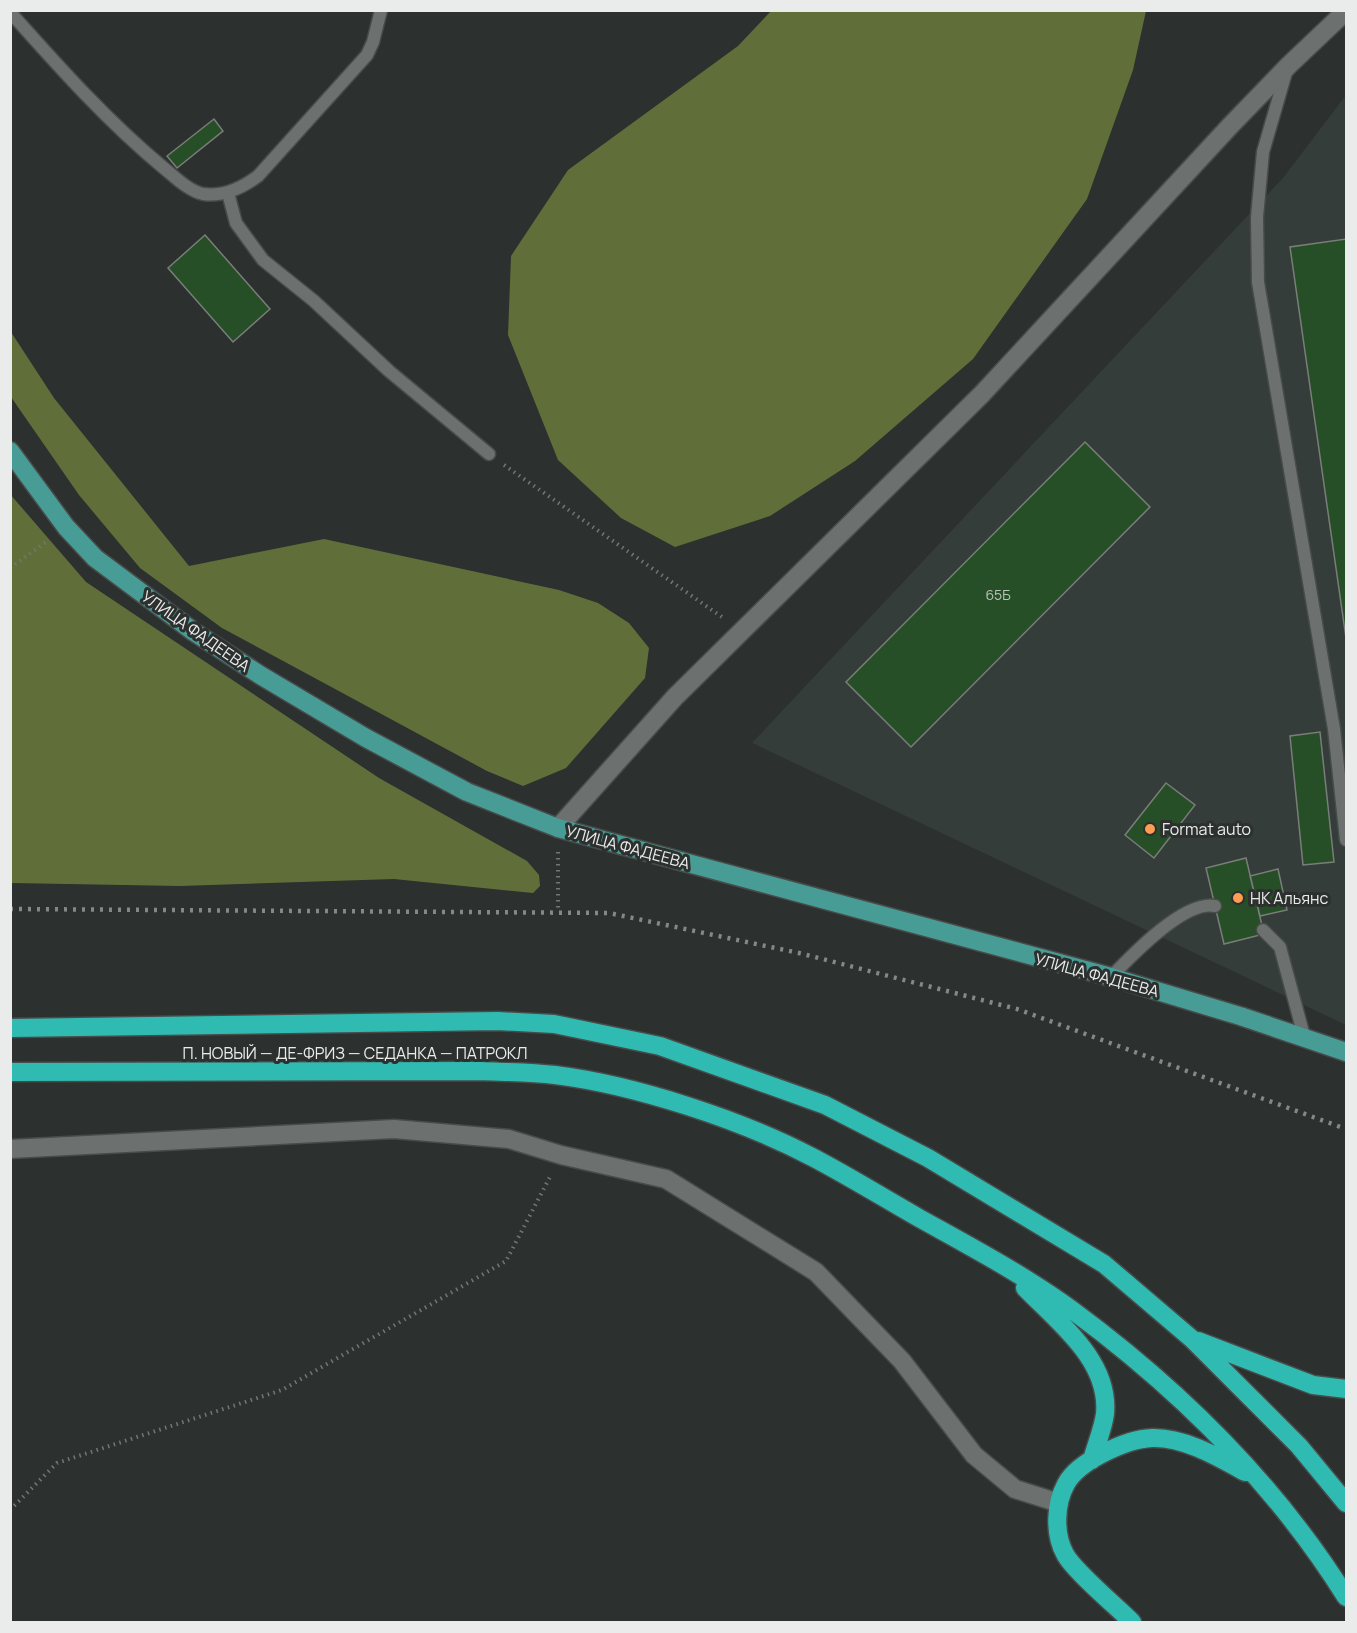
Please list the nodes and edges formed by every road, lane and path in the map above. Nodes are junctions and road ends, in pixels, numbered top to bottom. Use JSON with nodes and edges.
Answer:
{"nodes":[{"id":1,"x":381,"y":10,"type":"edge"},
{"id":2,"x":1347,"y":11,"type":"edge"},
{"id":3,"x":10,"y":12,"type":"edge"},
{"id":4,"x":1289,"y":65,"type":"junction"},
{"id":5,"x":228,"y":193,"type":"junction"},
{"id":6,"x":10,"y":451,"type":"edge"},
{"id":7,"x":489,"y":454,"type":"joint"},
{"id":8,"x":66,"y":527,"type":"junction"},
{"id":9,"x":10,"y":568,"type":"edge"},
{"id":10,"x":742,"y":632,"type":"junction"},
{"id":11,"x":558,"y":828,"type":"junction"},
{"id":12,"x":1347,"y":840,"type":"edge"},
{"id":13,"x":1215,"y":906,"type":"dead end"},
{"id":14,"x":558,"y":912,"type":"dead end"},
{"id":15,"x":1263,"y":930,"type":"dead end"},
{"id":16,"x":1111,"y":977,"type":"junction"},
{"id":17,"x":10,"y":1028,"type":"edge"},
{"id":18,"x":1304,"y":1036,"type":"junction"},
{"id":19,"x":1347,"y":1052,"type":"edge"},
{"id":20,"x":10,"y":1072,"type":"edge"},
{"id":21,"x":10,"y":1149,"type":"edge"},
{"id":22,"x":561,"y":1155,"type":"junction"},
{"id":23,"x":1003,"y":1265,"type":"junction"},
{"id":24,"x":1192,"y":1339,"type":"junction"},
{"id":25,"x":1347,"y":1389,"type":"edge"},
{"id":26,"x":1092,"y":1460,"type":"junction"},
{"id":27,"x":1260,"y":1480,"type":"junction"},
{"id":28,"x":1059,"y":1503,"type":"junction"},
{"id":29,"x":1347,"y":1503,"type":"edge"},
{"id":30,"x":10,"y":1510,"type":"edge"},
{"id":31,"x":1347,"y":1598,"type":"edge"},
{"id":32,"x":1132,"y":1623,"type":"edge"}],
"edges":[{"from":1,"to":5,"type":"lane"},
{"from":2,"to":4,"type":"street"},
{"from":3,"to":5,"type":"lane"},
{"from":4,"to":10,"type":"street"},
{"from":4,"to":12,"type":"lane"},
{"from":5,"to":7,"type":"lane"},
{"from":6,"to":8,"type":"main road","name":"УЛИЦА ФАДЕЕВА"},
{"from":7,"to":10,"type":"path"},
{"from":8,"to":9,"type":"path"},
{"from":8,"to":11,"type":"main road","name":"УЛИЦА ФАДЕЕВА"},
{"from":10,"to":11,"type":"street"},
{"from":11,"to":14,"type":"path"},
{"from":11,"to":16,"type":"main road","name":"УЛИЦА ФАДЕЕВА"},
{"from":13,"to":16,"type":"lane"},
{"from":15,"to":18,"type":"lane"},
{"from":16,"to":18,"type":"main road","name":"УЛИЦА ФАДЕЕВА"},
{"from":17,"to":24,"type":"highway","name":"П. НОВЫЙ — ДЕ-ФРИЗ — СЕДАНКА — ПАТРОКЛ"},
{"from":18,"to":19,"type":"main road","name":"УЛИЦА ФАДЕЕВА"},
{"from":20,"to":23,"type":"highway","name":"П. НОВЫЙ — ДЕ-ФРИЗ — СЕДАНКА — ПАТРОКЛ"},
{"from":21,"to":22,"type":"street"},
{"from":22,"to":28,"type":"street"},
{"from":22,"to":30,"type":"path"},
{"from":23,"to":26,"type":"highway"},
{"from":23,"to":27,"type":"highway","name":"П. НОВЫЙ — ДЕ-ФРИЗ — СЕДАНКА — ПАТРОКЛ"},
{"from":24,"to":25,"type":"highway"},
{"from":24,"to":29,"type":"highway","name":"П. НОВЫЙ — ДЕ-ФРИЗ — СЕДАНКА — ПАТРОКЛ"},
{"from":26,"to":27,"type":"highway"},
{"from":26,"to":28,"type":"highway"},
{"from":27,"to":31,"type":"highway","name":"П. НОВЫЙ — ДЕ-ФРИЗ — СЕДАНКА — ПАТРОКЛ"},
{"from":28,"to":32,"type":"highway"}]}
